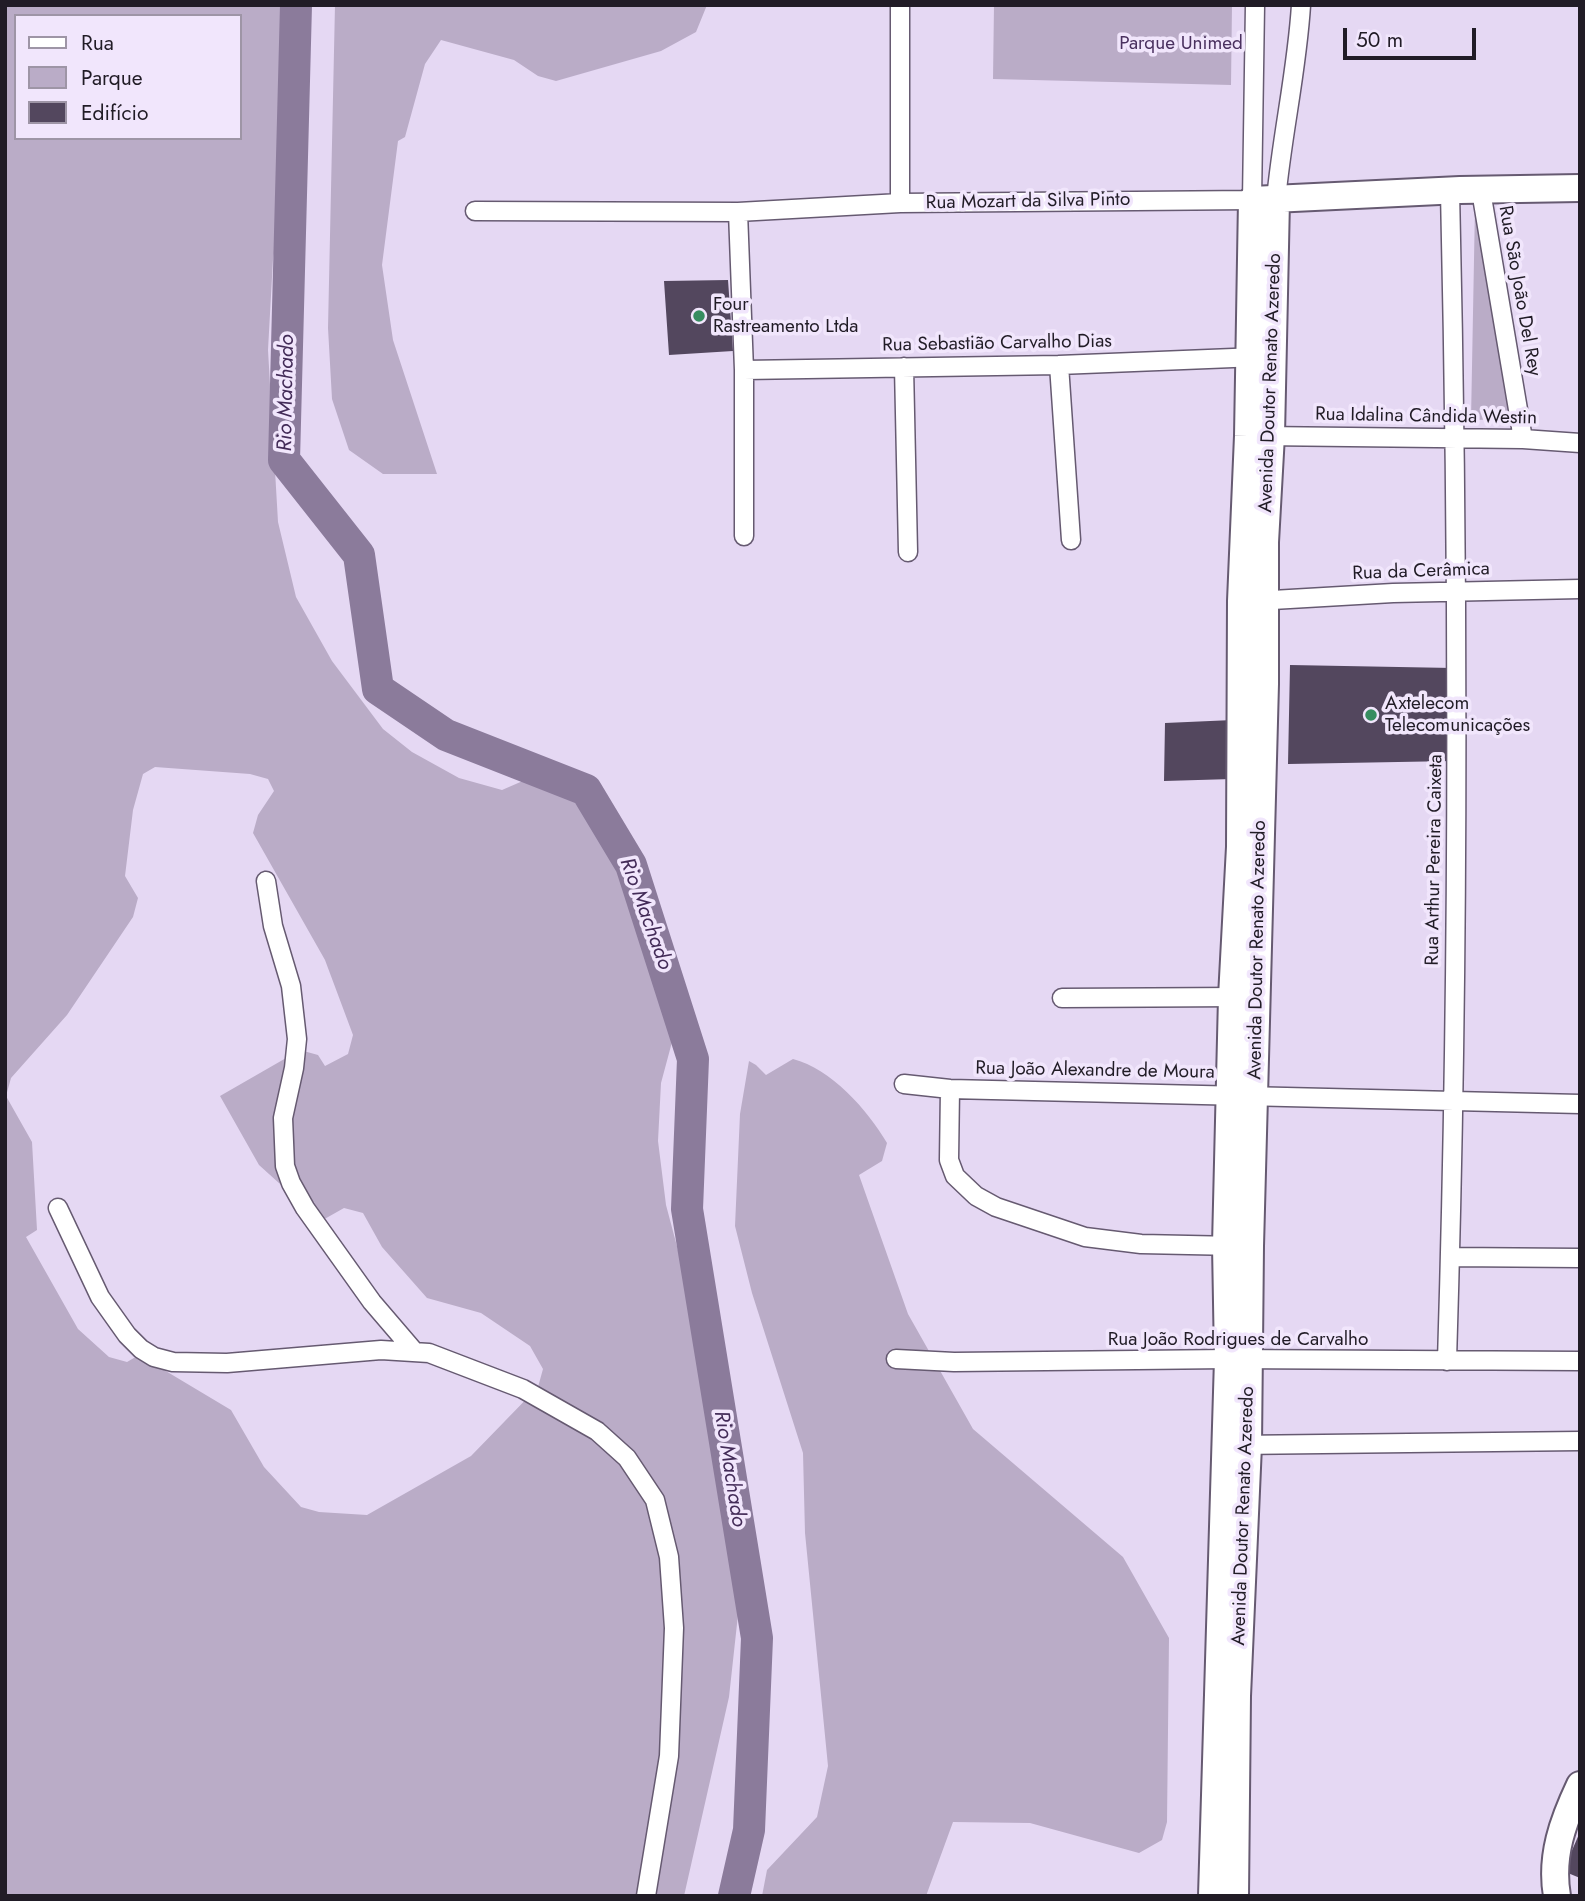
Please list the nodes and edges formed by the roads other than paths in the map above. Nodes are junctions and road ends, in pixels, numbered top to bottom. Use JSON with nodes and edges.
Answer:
{"nodes":[{"id":1,"x":900,"y":5,"type":"edge"},
{"id":2,"x":1255,"y":5,"type":"edge"},
{"id":3,"x":1301,"y":5,"type":"edge"},
{"id":4,"x":1254,"y":138,"type":"junction"},
{"id":5,"x":1285,"y":139,"type":"junction"},
{"id":6,"x":1580,"y":188,"type":"edge"},
{"id":7,"x":1450,"y":191,"type":"junction"},
{"id":8,"x":1481,"y":191,"type":"junction"},
{"id":9,"x":1264,"y":200,"type":"junction"},
{"id":10,"x":900,"y":203,"type":"junction"},
{"id":11,"x":475,"y":211,"type":"dead end"},
{"id":12,"x":738,"y":212,"type":"junction"},
{"id":13,"x":1261,"y":357,"type":"junction"},
{"id":14,"x":1059,"y":365,"type":"junction"},
{"id":15,"x":904,"y":367,"type":"junction"},
{"id":16,"x":744,"y":370,"type":"junction"},
{"id":17,"x":1260,"y":435,"type":"junction"},
{"id":18,"x":1523,"y":439,"type":"junction"},
{"id":19,"x":1456,"y":440,"type":"junction"},
{"id":20,"x":1580,"y":443,"type":"edge"},
{"id":21,"x":744,"y":537,"type":"dead end"},
{"id":22,"x":1071,"y":540,"type":"dead end"},
{"id":23,"x":908,"y":552,"type":"dead end"},
{"id":24,"x":1580,"y":589,"type":"edge"},
{"id":25,"x":1457,"y":591,"type":"junction"},
{"id":26,"x":1253,"y":601,"type":"junction"},
{"id":27,"x":266,"y":881,"type":"dead end"},
{"id":28,"x":1244,"y":997,"type":"junction"},
{"id":29,"x":1062,"y":998,"type":"dead end"},
{"id":30,"x":904,"y":1084,"type":"dead end"},
{"id":31,"x":950,"y":1089,"type":"junction"},
{"id":32,"x":1242,"y":1096,"type":"junction"},
{"id":33,"x":1454,"y":1100,"type":"junction"},
{"id":34,"x":1580,"y":1104,"type":"edge"},
{"id":35,"x":58,"y":1208,"type":"dead end"},
{"id":36,"x":1238,"y":1246,"type":"junction"},
{"id":37,"x":1450,"y":1257,"type":"junction"},
{"id":38,"x":1580,"y":1258,"type":"edge"},
{"id":39,"x":414,"y":1351,"type":"junction"},
{"id":40,"x":895,"y":1359,"type":"dead end"},
{"id":41,"x":1238,"y":1360,"type":"junction"},
{"id":42,"x":1447,"y":1361,"type":"junction"},
{"id":43,"x":1580,"y":1361,"type":"edge"},
{"id":44,"x":1580,"y":1441,"type":"edge"},
{"id":45,"x":1236,"y":1445,"type":"junction"},
{"id":46,"x":1580,"y":1785,"type":"edge"},
{"id":47,"x":1224,"y":1829,"type":"junction"},
{"id":48,"x":646,"y":1896,"type":"edge"},
{"id":49,"x":1212,"y":1896,"type":"edge"},
{"id":50,"x":1235,"y":1896,"type":"edge"},
{"id":51,"x":1557,"y":1896,"type":"edge"}],
"edges":[{"from":1,"to":10,"type":"street"},
{"from":2,"to":4,"type":"street","name":"Avenida Doutor Renato Azeredo"},
{"from":3,"to":5,"type":"street","name":"Avenida Doutor Renato Azeredo"},
{"from":4,"to":5,"type":"street"},
{"from":4,"to":9,"type":"street","name":"Avenida Doutor Renato Azeredo"},
{"from":5,"to":9,"type":"street","name":"Avenida Doutor Renato Azeredo"},
{"from":6,"to":8,"type":"street","name":"Rua Mozart da Silva Pinto"},
{"from":7,"to":8,"type":"street","name":"Rua Mozart da Silva Pinto"},
{"from":7,"to":9,"type":"street","name":"Rua Mozart da Silva Pinto"},
{"from":7,"to":19,"type":"street","name":"Rua Arthur Pereira Caixeta"},
{"from":8,"to":18,"type":"street","name":"Rua São João Del Rey"},
{"from":9,"to":10,"type":"street","name":"Rua Mozart da Silva Pinto"},
{"from":9,"to":13,"type":"street","name":"Avenida Doutor Renato Azeredo"},
{"from":10,"to":12,"type":"street","name":"Rua Mozart da Silva Pinto"},
{"from":11,"to":12,"type":"street","name":"Rua Mozart da Silva Pinto"},
{"from":12,"to":16,"type":"street"},
{"from":13,"to":14,"type":"street","name":"Rua Sebastião Carvalho Dias"},
{"from":13,"to":17,"type":"street","name":"Avenida Doutor Renato Azeredo"},
{"from":14,"to":15,"type":"street","name":"Rua Sebastião Carvalho Dias"},
{"from":14,"to":22,"type":"street"},
{"from":15,"to":16,"type":"street","name":"Rua Sebastião Carvalho Dias"},
{"from":15,"to":23,"type":"street"},
{"from":16,"to":21,"type":"street"},
{"from":17,"to":19,"type":"street","name":"Rua Idalina Cândida Westin"},
{"from":17,"to":26,"type":"street","name":"Avenida Doutor Renato Azeredo"},
{"from":18,"to":19,"type":"street","name":"Rua Idalina Cândida Westin"},
{"from":18,"to":20,"type":"street","name":"Rua Idalina Cândida Westin"},
{"from":19,"to":25,"type":"street","name":"Rua Arthur Pereira Caixeta"},
{"from":24,"to":25,"type":"street","name":"Rua da Cerâmica"},
{"from":25,"to":26,"type":"street","name":"Rua da Cerâmica"},
{"from":25,"to":33,"type":"street","name":"Rua Arthur Pereira Caixeta"},
{"from":26,"to":28,"type":"street","name":"Avenida Doutor Renato Azeredo"},
{"from":27,"to":39,"type":"street"},
{"from":28,"to":29,"type":"street"},
{"from":28,"to":32,"type":"street","name":"Avenida Doutor Renato Azeredo"},
{"from":30,"to":31,"type":"street","name":"Rua João Alexandre de Moura"},
{"from":31,"to":32,"type":"street","name":"Rua João Alexandre de Moura"},
{"from":31,"to":36,"type":"street"},
{"from":32,"to":33,"type":"street","name":"Rua João Alexandre de Moura"},
{"from":32,"to":36,"type":"street","name":"Avenida Doutor Renato Azeredo"},
{"from":33,"to":34,"type":"street","name":"Rua João Alexandre de Moura"},
{"from":33,"to":37,"type":"street","name":"Rua Arthur Pereira Caixeta"},
{"from":35,"to":39,"type":"street"},
{"from":36,"to":41,"type":"street","name":"Avenida Doutor Renato Azeredo"},
{"from":37,"to":38,"type":"street"},
{"from":37,"to":42,"type":"street","name":"Rua Arthur Pereira Caixeta"},
{"from":39,"to":48,"type":"street"},
{"from":40,"to":41,"type":"street","name":"Rua João Rodrigues de Carvalho"},
{"from":41,"to":42,"type":"street","name":"Rua João Rodrigues de Carvalho"},
{"from":41,"to":45,"type":"street","name":"Avenida Doutor Renato Azeredo"},
{"from":42,"to":43,"type":"street","name":"Rua João Rodrigues de Carvalho"},
{"from":44,"to":45,"type":"street"},
{"from":45,"to":47,"type":"street","name":"Avenida Doutor Renato Azeredo"},
{"from":46,"to":51,"type":"street"},
{"from":47,"to":49,"type":"street","name":"Avenida Doutor Renato Azeredo"},
{"from":47,"to":50,"type":"street","name":"Avenida Doutor Renato Azeredo"}]}
